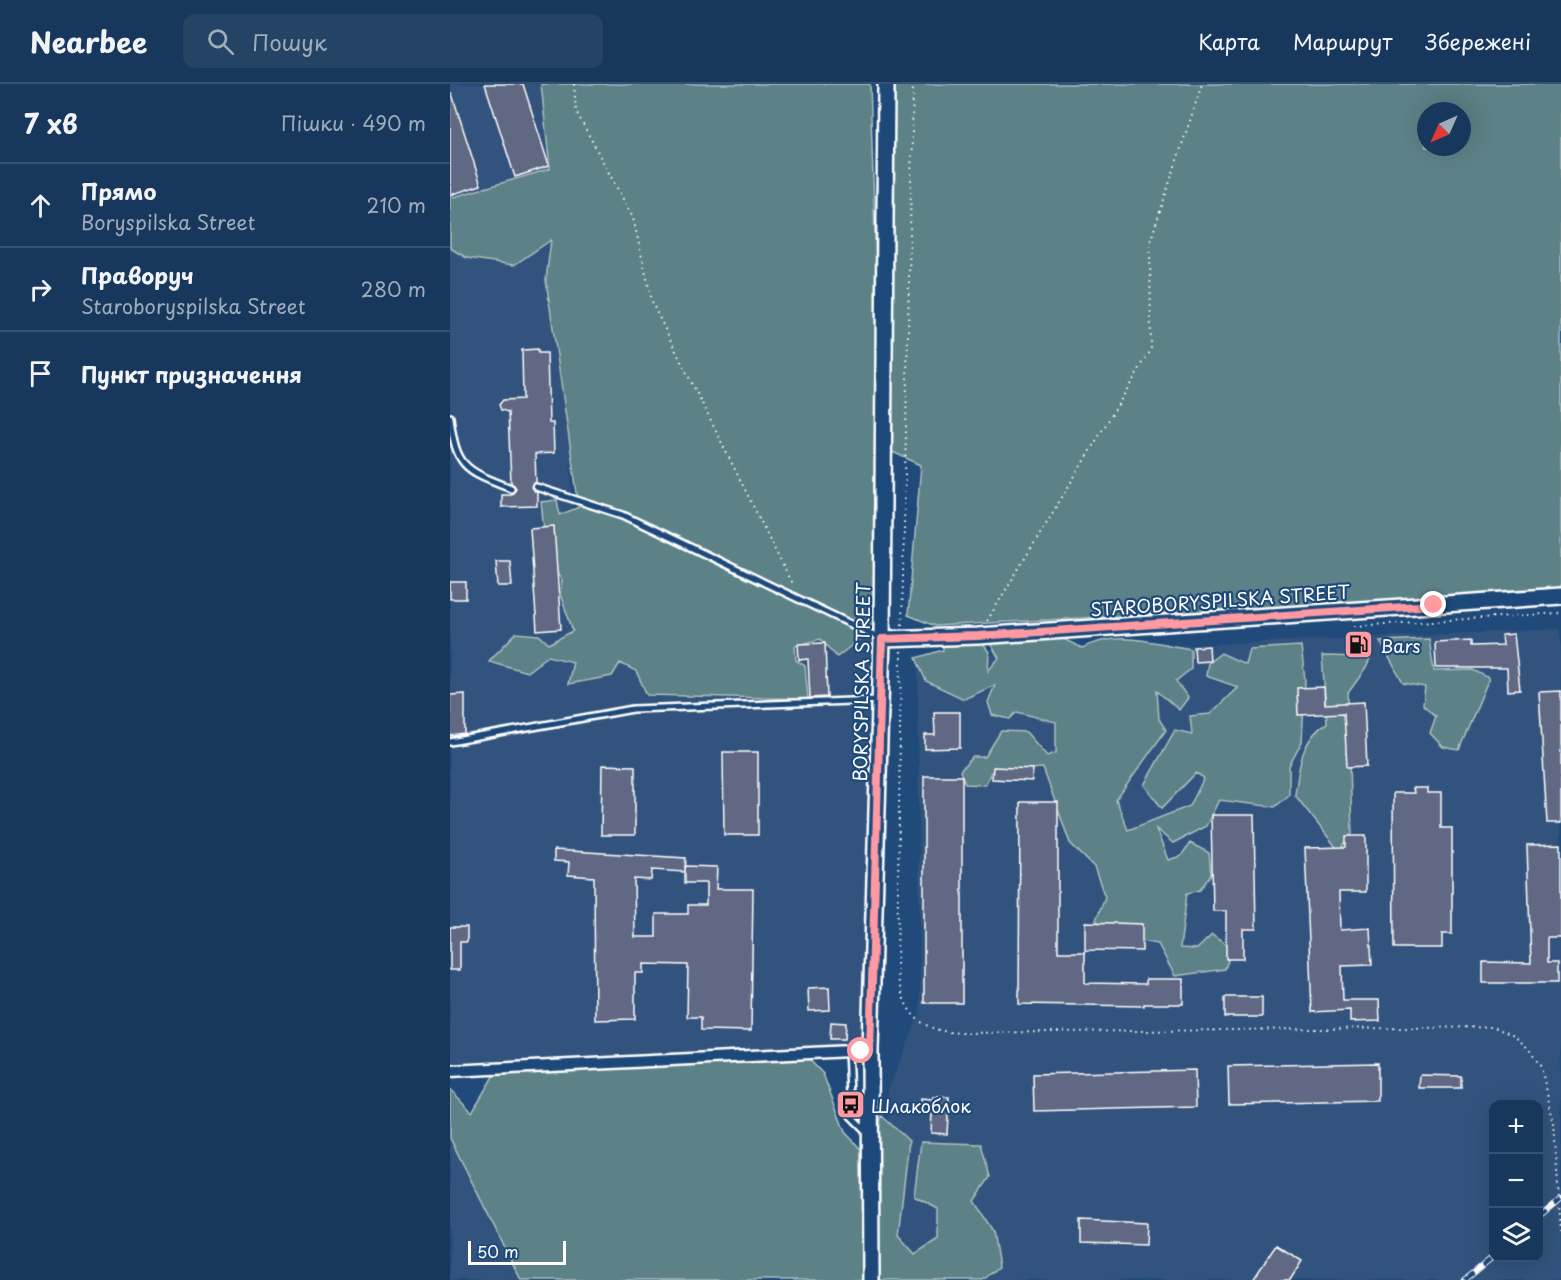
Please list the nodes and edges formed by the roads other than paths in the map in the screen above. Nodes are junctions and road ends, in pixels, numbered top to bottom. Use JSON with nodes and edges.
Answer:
{"nodes":[{"id":1,"x":886,"y":84,"type":"edge"},
{"id":2,"x":450,"y":417,"type":"edge"},
{"id":3,"x":536,"y":487,"type":"dead end"},
{"id":4,"x":511,"y":488,"type":"dead end"},
{"id":5,"x":1561,"y":596,"type":"edge"},
{"id":6,"x":882,"y":639,"type":"junction"},
{"id":7,"x":880,"y":700,"type":"junction"},
{"id":8,"x":450,"y":742,"type":"edge"},
{"id":9,"x":870,"y":1050,"type":"junction"},
{"id":10,"x":848,"y":1051,"type":"junction"},
{"id":11,"x":450,"y":1071,"type":"edge"},
{"id":12,"x":872,"y":1137,"type":"junction"},
{"id":13,"x":870,"y":1280,"type":"edge"}],
"edges":[{"from":1,"to":6,"type":"main road","name":"BORYSPILSKA STREET"},
{"from":2,"to":4,"type":"lane"},
{"from":3,"to":6,"type":"lane"},
{"from":5,"to":6,"type":"main road","name":"STAROBORYSPILSKA STREET"},
{"from":6,"to":7,"type":"main road","name":"BORYSPILSKA STREET"},
{"from":7,"to":8,"type":"lane"},
{"from":7,"to":9,"type":"main road","name":"BORYSPILSKA STREET"},
{"from":9,"to":10,"type":"street"},
{"from":9,"to":12,"type":"main road","name":"BORYSPILSKA STREET"},
{"from":10,"to":11,"type":"street"},
{"from":10,"to":12,"type":"lane"},
{"from":12,"to":13,"type":"main road","name":"BORYSPILSKA STREET"}]}
